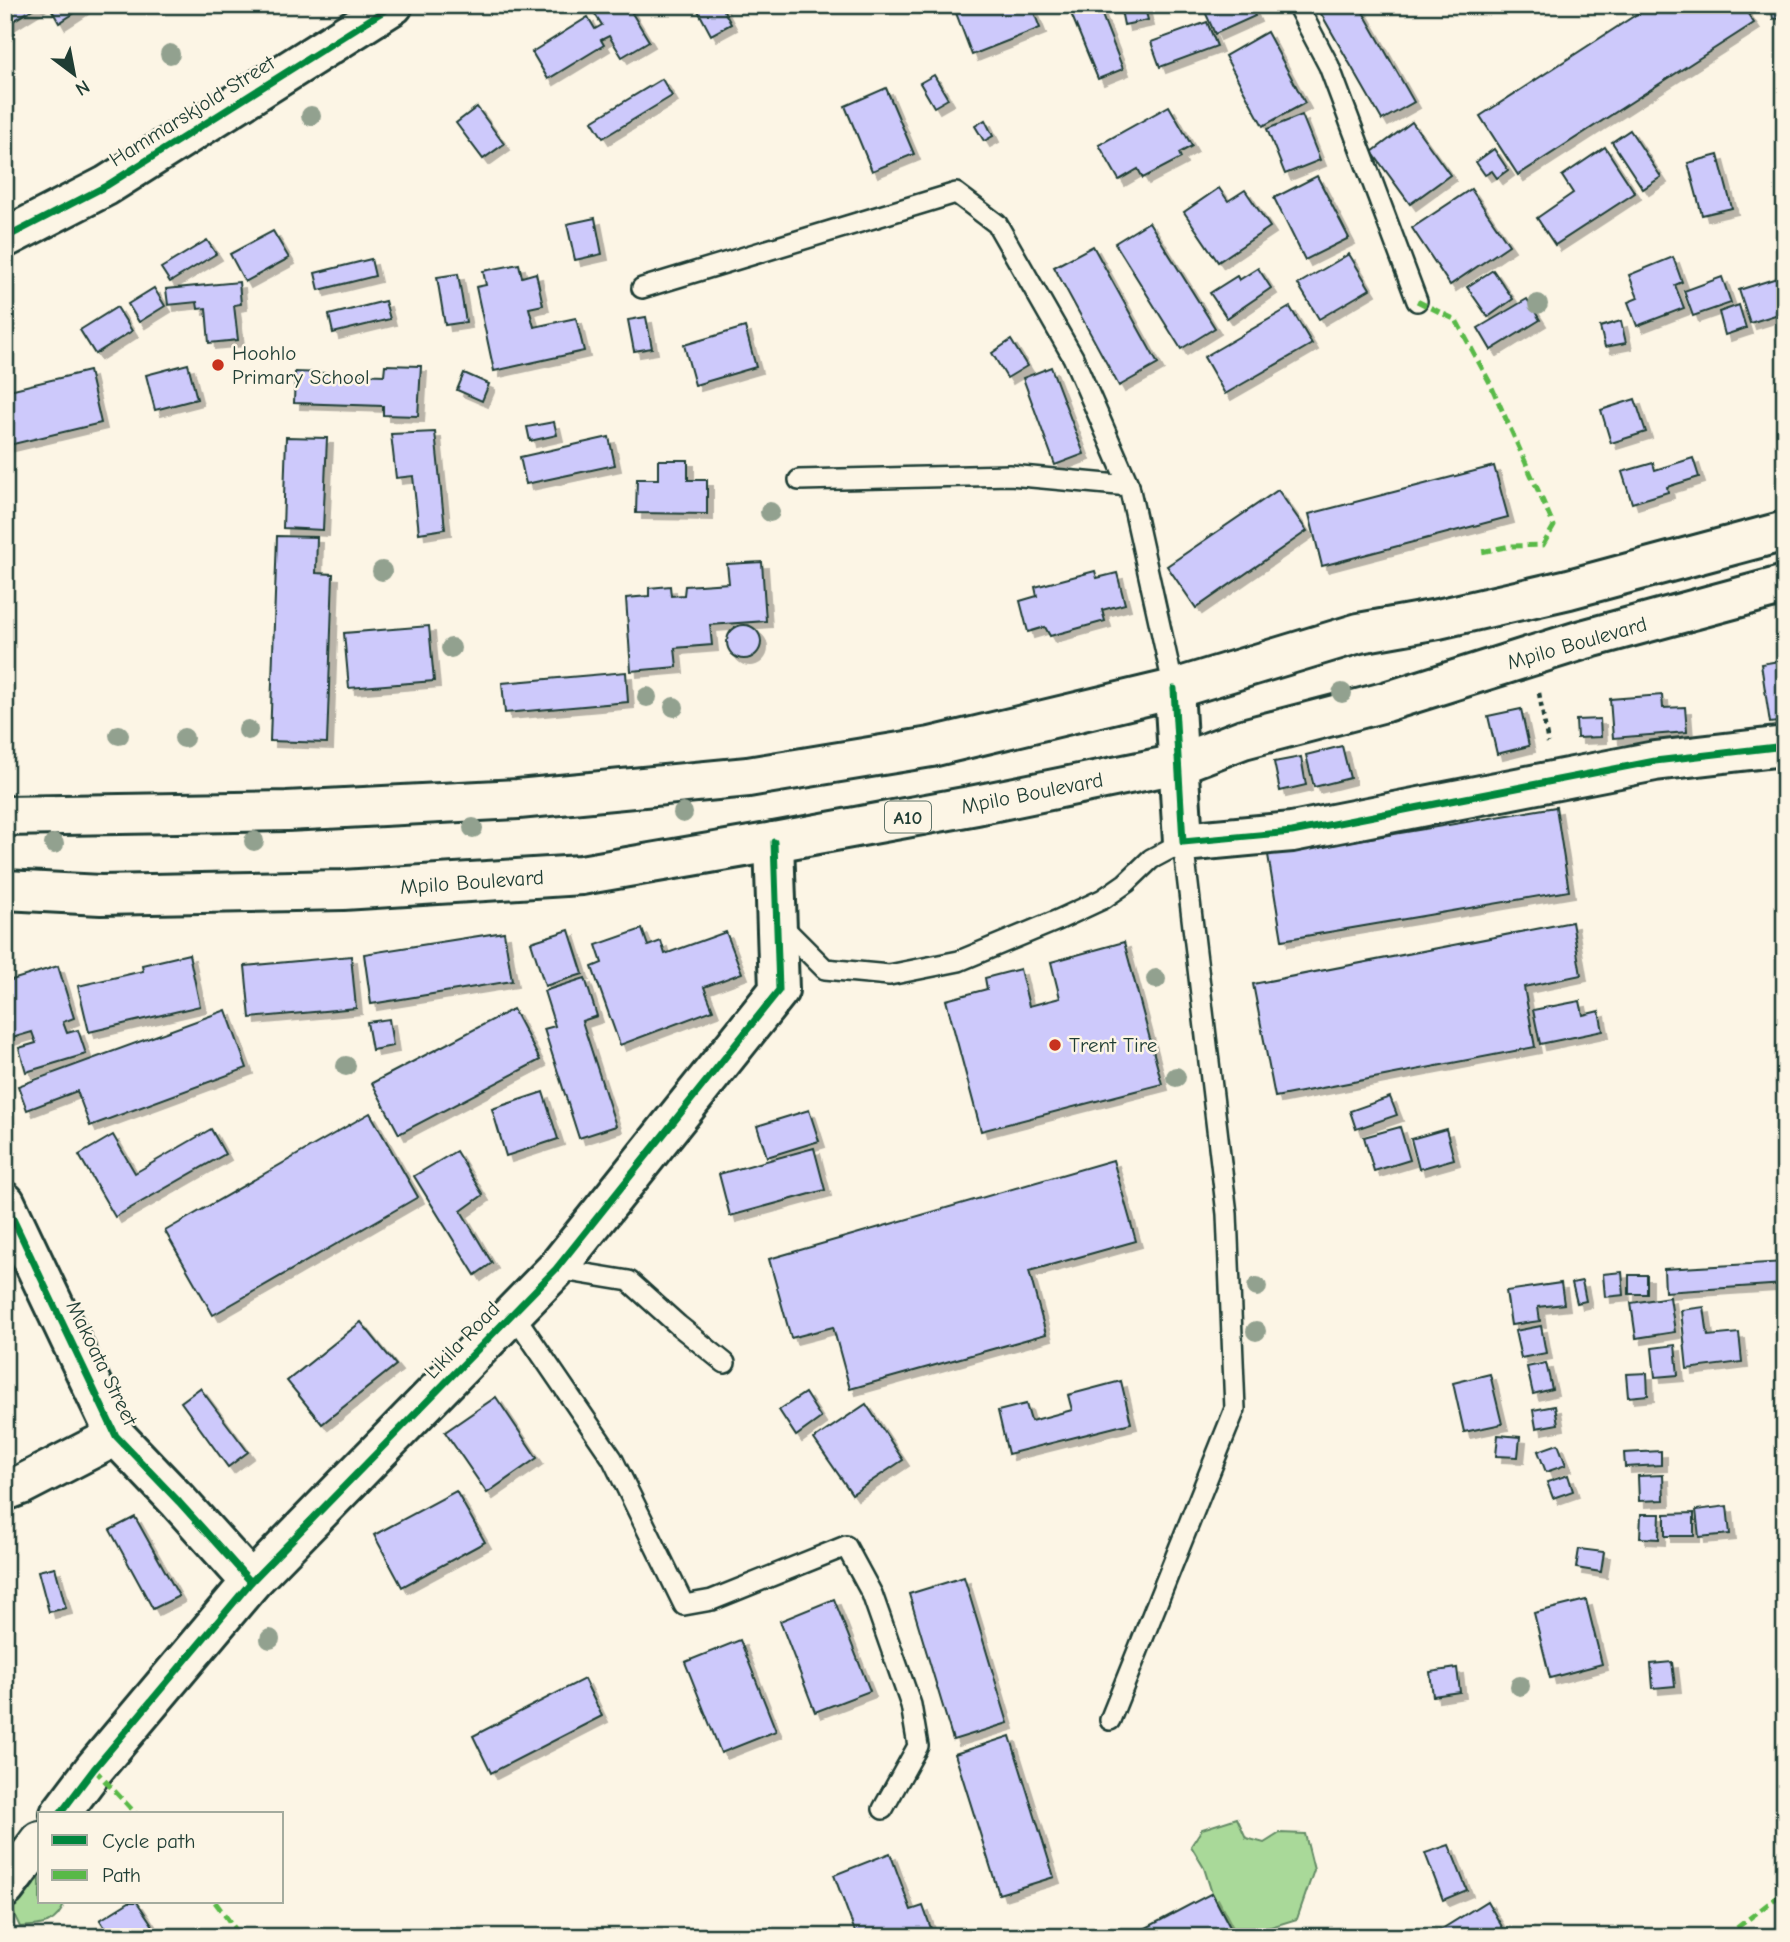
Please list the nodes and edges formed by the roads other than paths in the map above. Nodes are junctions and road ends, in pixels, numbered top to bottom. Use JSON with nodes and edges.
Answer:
{"nodes":[{"id":1,"x":393,"y":5,"type":"edge"},
{"id":2,"x":1297,"y":5,"type":"edge"},
{"id":3,"x":5,"y":238,"type":"edge"},
{"id":4,"x":642,"y":288,"type":"dead end"},
{"id":5,"x":1417,"y":302,"type":"dead end"},
{"id":6,"x":799,"y":480,"type":"dead end"},
{"id":7,"x":1129,"y":486,"type":"junction"},
{"id":8,"x":1785,"y":531,"type":"edge"},
{"id":9,"x":1785,"y":585,"type":"edge"},
{"id":10,"x":1174,"y":689,"type":"junction"},
{"id":11,"x":1785,"y":746,"type":"edge"},
{"id":12,"x":1178,"y":764,"type":"junction"},
{"id":13,"x":5,"y":816,"type":"edge"},
{"id":14,"x":774,"y":842,"type":"junction"},
{"id":15,"x":1183,"y":842,"type":"junction"},
{"id":16,"x":5,"y":890,"type":"edge"},
{"id":17,"x":777,"y":920,"type":"junction"},
{"id":18,"x":5,"y":1202,"type":"edge"},
{"id":19,"x":556,"y":1269,"type":"junction"},
{"id":20,"x":513,"y":1313,"type":"junction"},
{"id":21,"x":725,"y":1363,"type":"dead end"},
{"id":22,"x":116,"y":1436,"type":"junction"},
{"id":23,"x":5,"y":1491,"type":"edge"},
{"id":24,"x":251,"y":1582,"type":"junction"},
{"id":25,"x":1110,"y":1720,"type":"dead end"},
{"id":26,"x":883,"y":1809,"type":"dead end"},
{"id":27,"x":62,"y":1812,"type":"edge"},
{"id":28,"x":38,"y":1844,"type":"edge"},
{"id":29,"x":5,"y":1888,"type":"edge"}],
"edges":[{"from":1,"to":3,"type":"main road","name":"Hammarskjold Street"},
{"from":2,"to":5,"type":"lane"},
{"from":4,"to":7,"type":"lane"},
{"from":6,"to":7,"type":"lane"},
{"from":7,"to":10,"type":"lane"},
{"from":8,"to":10,"type":"main road"},
{"from":9,"to":12,"type":"main road","name":"Mpilo Boulevard","number":"A10"},
{"from":10,"to":12,"type":"main road"},
{"from":10,"to":13,"type":"main road"},
{"from":11,"to":15,"type":"main road"},
{"from":12,"to":14,"type":"main road","name":"Mpilo Boulevard","number":"A10"},
{"from":12,"to":15,"type":"main road"},
{"from":14,"to":16,"type":"main road","name":"Mpilo Boulevard","number":"A10"},
{"from":14,"to":17,"type":"main road","name":"Likila Road"},
{"from":15,"to":17,"type":"lane"},
{"from":15,"to":25,"type":"lane"},
{"from":17,"to":19,"type":"main road","name":"Likila Road"},
{"from":18,"to":22,"type":"main road","name":"Makoata Street"},
{"from":19,"to":20,"type":"main road","name":"Likila Road"},
{"from":19,"to":21,"type":"lane"},
{"from":20,"to":24,"type":"main road","name":"Likila Road"},
{"from":20,"to":26,"type":"lane"},
{"from":22,"to":23,"type":"main road"},
{"from":22,"to":24,"type":"main road","name":"Makoata Street"},
{"from":24,"to":27,"type":"main road","name":"Likila Road"},
{"from":28,"to":29,"type":"main road"}]}
